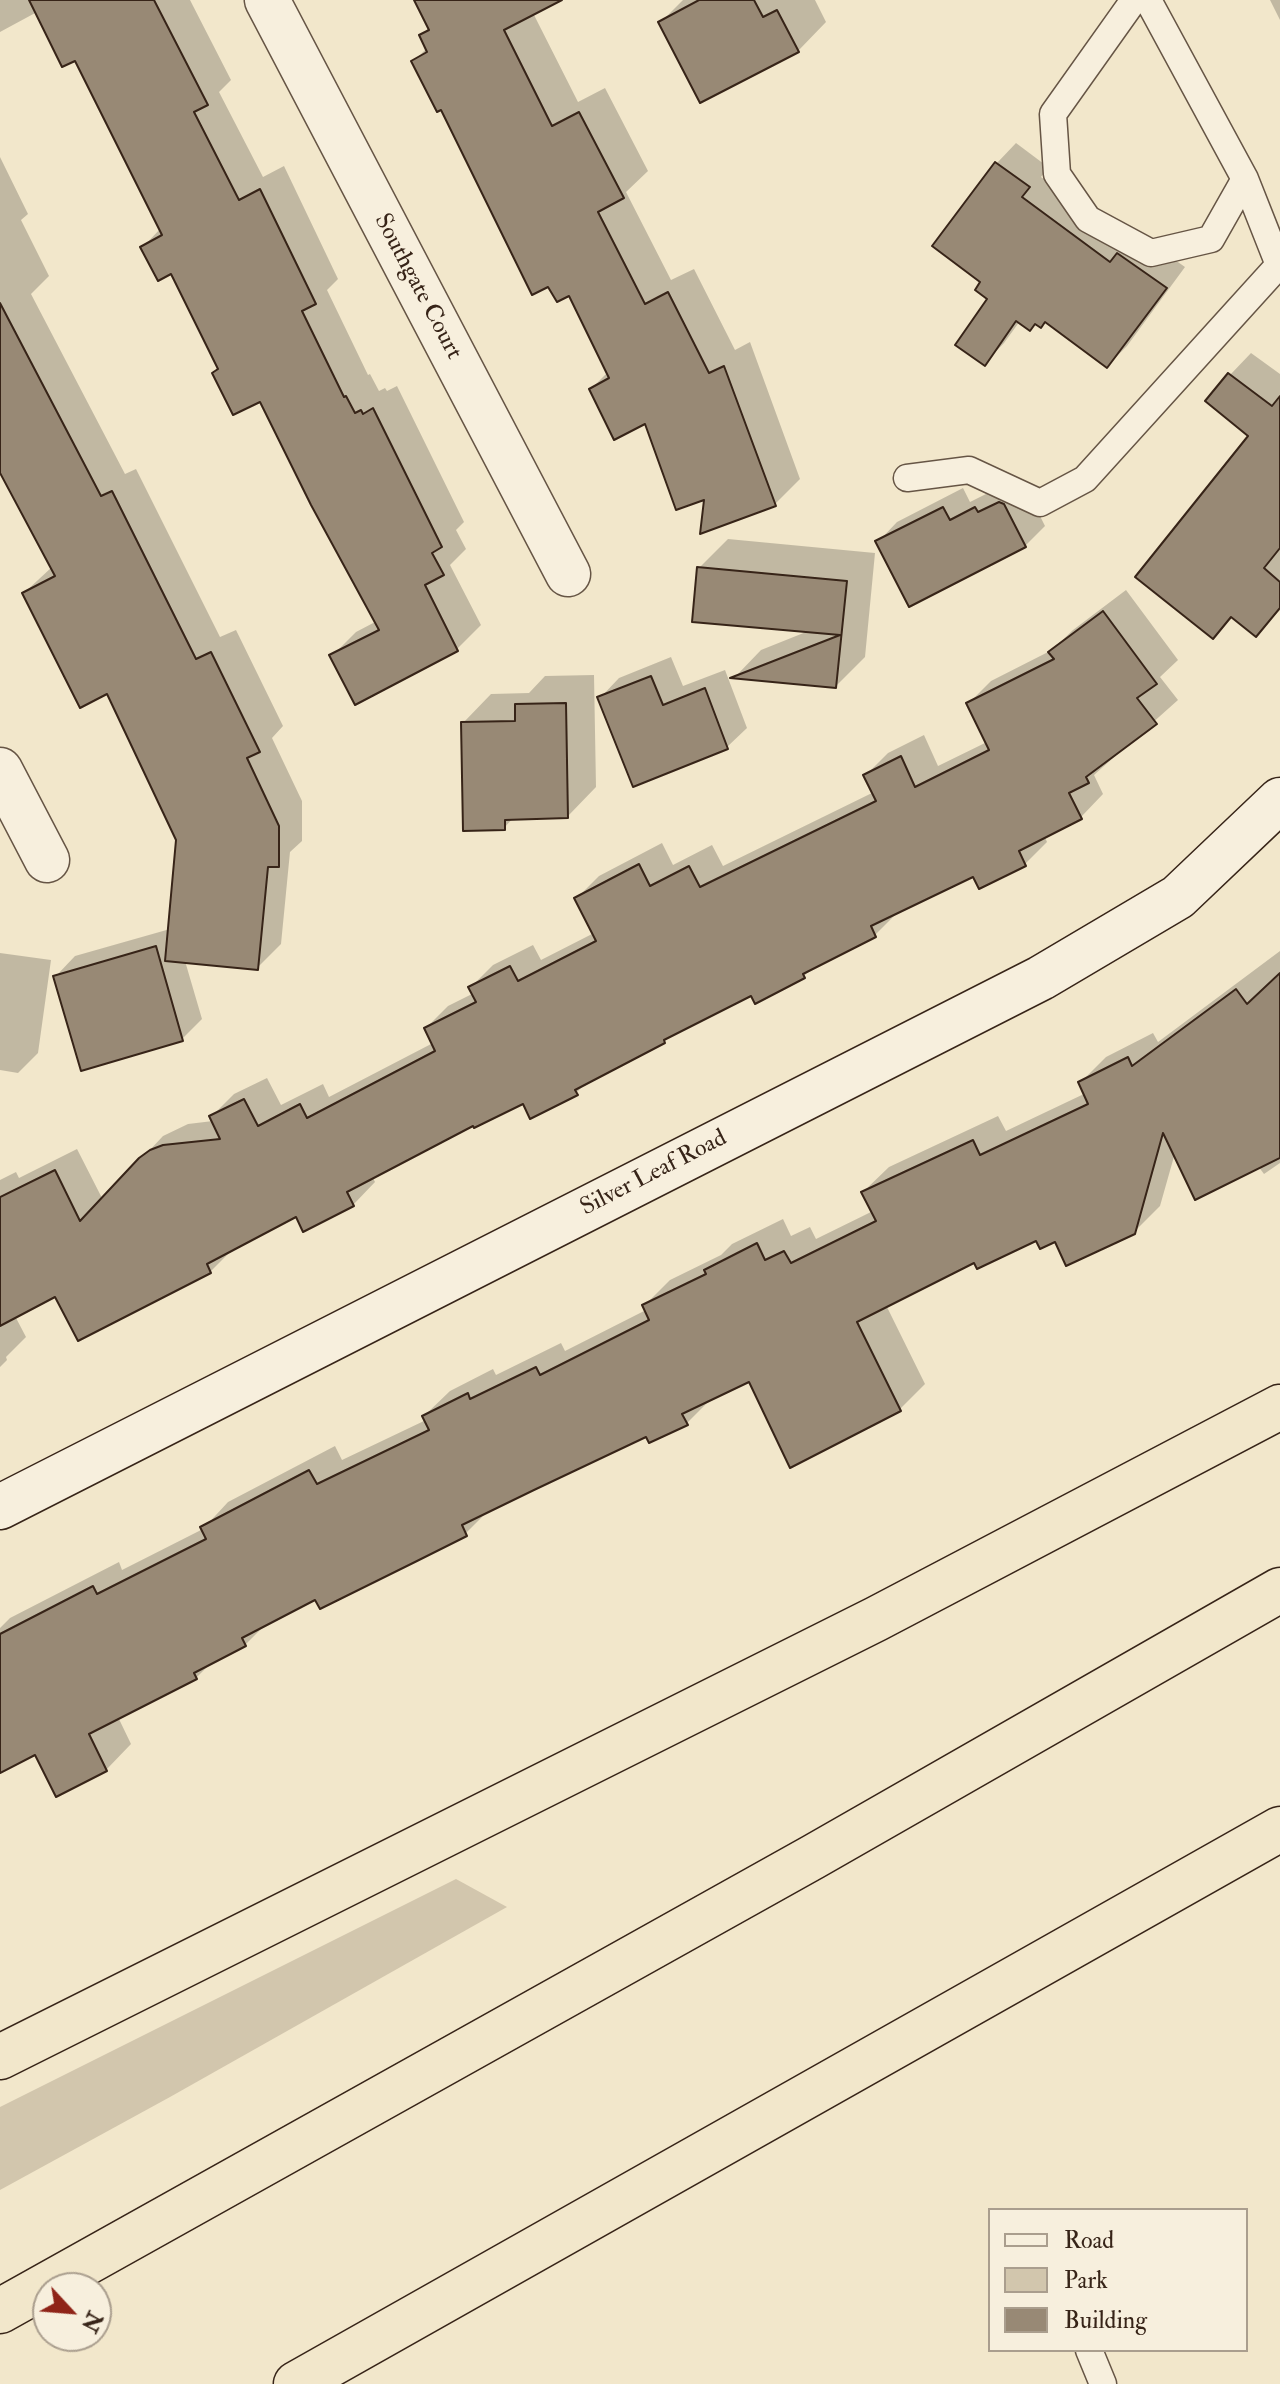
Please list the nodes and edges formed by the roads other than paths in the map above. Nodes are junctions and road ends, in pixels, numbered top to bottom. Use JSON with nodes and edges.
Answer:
{"nodes":[{"id":1,"x":267,"y":0,"type":"edge"},
{"id":2,"x":1134,"y":0,"type":"edge"},
{"id":3,"x":1148,"y":0,"type":"edge"},
{"id":4,"x":1245,"y":179,"type":"junction"},
{"id":5,"x":907,"y":478,"type":"dead end"},
{"id":6,"x":568,"y":574,"type":"dead end"},
{"id":7,"x":0,"y":770,"type":"edge"},
{"id":8,"x":1280,"y":800,"type":"edge"},
{"id":9,"x":47,"y":860,"type":"dead end"},
{"id":10,"x":1280,"y":1407,"type":"edge"},
{"id":11,"x":0,"y":1507,"type":"edge"},
{"id":12,"x":1280,"y":1590,"type":"edge"},
{"id":13,"x":1280,"y":1829,"type":"edge"},
{"id":14,"x":0,"y":2057,"type":"edge"},
{"id":15,"x":0,"y":2311,"type":"edge"},
{"id":16,"x":1090,"y":2352,"type":"edge"},
{"id":17,"x":296,"y":2384,"type":"edge"},
{"id":18,"x":1103,"y":2384,"type":"edge"}],
"edges":[{"from":1,"to":6,"type":"street","name":"Southgate Court"},
{"from":2,"to":4,"type":"lane"},
{"from":3,"to":4,"type":"lane"},
{"from":4,"to":5,"type":"lane"},
{"from":7,"to":9,"type":"street"},
{"from":8,"to":11,"type":"street","name":"Silver Leaf Road"},
{"from":10,"to":14,"type":"highway"},
{"from":12,"to":15,"type":"highway"},
{"from":13,"to":17,"type":"highway"},
{"from":16,"to":18,"type":"lane"}]}
